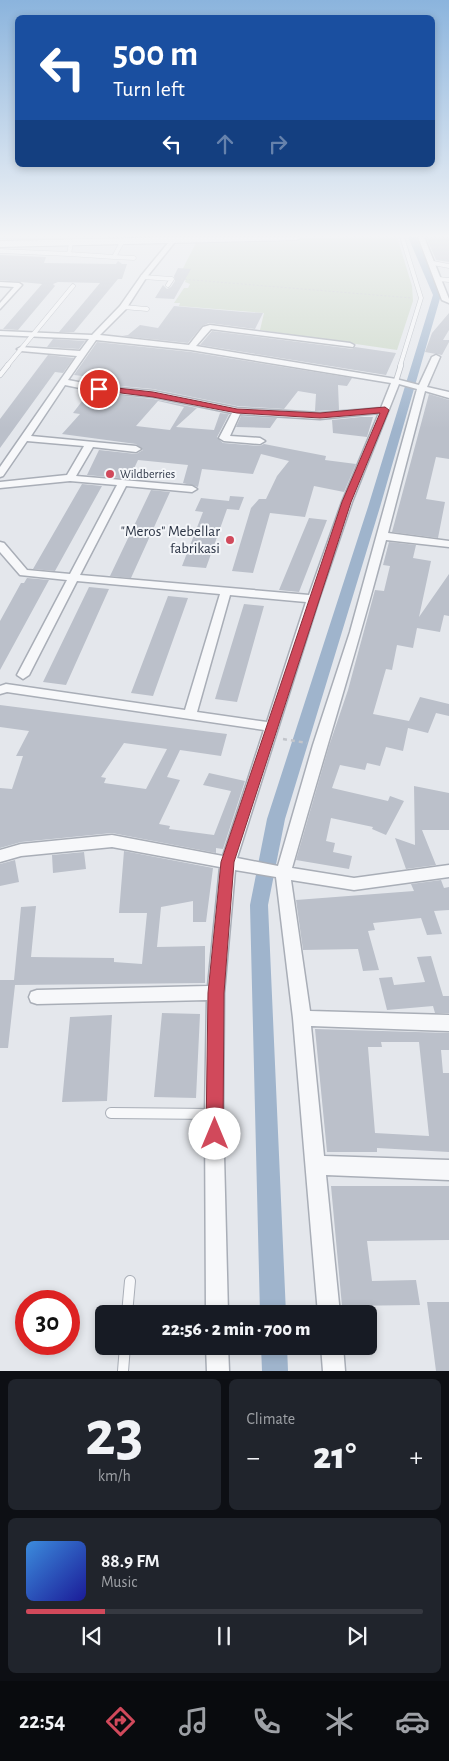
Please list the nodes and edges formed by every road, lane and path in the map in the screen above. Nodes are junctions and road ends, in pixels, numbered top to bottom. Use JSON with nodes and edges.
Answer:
{"nodes":[{"id":1,"x":61,"y":301,"type":"edge"},
{"id":2,"x":127,"y":301,"type":"edge"},
{"id":3,"x":420,"y":301,"type":"edge"},
{"id":4,"x":123,"y":307,"type":"junction"},
{"id":5,"x":147,"y":309,"type":"dead end"},
{"id":6,"x":0,"y":333,"type":"edge"},
{"id":7,"x":33,"y":335,"type":"junction"},
{"id":8,"x":94,"y":338,"type":"junction"},
{"id":9,"x":350,"y":345,"type":"dead end"},
{"id":10,"x":190,"y":348,"type":"junction"},
{"id":11,"x":21,"y":349,"type":"junction"},
{"id":12,"x":82,"y":354,"type":"junction"},
{"id":13,"x":436,"y":357,"type":"dead end"},
{"id":14,"x":0,"y":375,"type":"edge"},
{"id":15,"x":64,"y":382,"type":"junction"},
{"id":16,"x":396,"y":382,"type":"junction"},
{"id":17,"x":422,"y":388,"type":"junction"},
{"id":18,"x":449,"y":395,"type":"edge"},
{"id":19,"x":385,"y":410,"type":"junction"},
{"id":20,"x":237,"y":411,"type":"junction"},
{"id":21,"x":25,"y":438,"type":"junction"},
{"id":22,"x":260,"y":441,"type":"dead end"},
{"id":23,"x":90,"y":444,"type":"junction"},
{"id":24,"x":136,"y":448,"type":"dead end"},
{"id":25,"x":0,"y":474,"type":"edge"},
{"id":26,"x":70,"y":478,"type":"junction"},
{"id":27,"x":123,"y":482,"type":"junction"},
{"id":28,"x":0,"y":485,"type":"edge"},
{"id":29,"x":192,"y":489,"type":"dead end"},
{"id":30,"x":383,"y":536,"type":"junction"},
{"id":31,"x":449,"y":544,"type":"edge"},
{"id":32,"x":0,"y":545,"type":"edge"},
{"id":33,"x":74,"y":578,"type":"junction"},
{"id":34,"x":226,"y":591,"type":"junction"},
{"id":35,"x":313,"y":599,"type":"junction"},
{"id":36,"x":23,"y":675,"type":"dead end"},
{"id":37,"x":0,"y":690,"type":"edge"},
{"id":38,"x":190,"y":715,"type":"junction"},
{"id":39,"x":271,"y":732,"type":"junction"},
{"id":40,"x":320,"y":745,"type":"junction"},
{"id":41,"x":0,"y":856,"type":"edge"},
{"id":42,"x":232,"y":863,"type":"junction"},
{"id":43,"x":276,"y":871,"type":"junction"},
{"id":44,"x":449,"y":871,"type":"edge"},
{"id":45,"x":216,"y":993,"type":"junction"},
{"id":46,"x":37,"y":997,"type":"dead end"},
{"id":47,"x":302,"y":1018,"type":"junction"},
{"id":48,"x":449,"y":1023,"type":"edge"},
{"id":49,"x":112,"y":1113,"type":"dead end"},
{"id":50,"x":214,"y":1114,"type":"junction"},
{"id":51,"x":315,"y":1165,"type":"junction"},
{"id":52,"x":449,"y":1170,"type":"edge"},
{"id":53,"x":130,"y":1281,"type":"dead end"},
{"id":54,"x":128,"y":1305,"type":"edge"},
{"id":55,"x":217,"y":1305,"type":"edge"},
{"id":56,"x":328,"y":1305,"type":"edge"},
{"id":57,"x":124,"y":1355,"type":"edge"},
{"id":58,"x":218,"y":1355,"type":"edge"},
{"id":59,"x":333,"y":1355,"type":"edge"},
{"id":60,"x":123,"y":1371,"type":"edge"},
{"id":61,"x":218,"y":1371,"type":"edge"},
{"id":62,"x":334,"y":1371,"type":"edge"}],
"edges":[{"from":1,"to":7,"type":"lane"},
{"from":2,"to":4,"type":"street"},
{"from":3,"to":16,"type":"lane"},
{"from":4,"to":5,"type":"lane"},
{"from":4,"to":8,"type":"street"},
{"from":6,"to":7,"type":"street"},
{"from":7,"to":8,"type":"street"},
{"from":7,"to":11,"type":"lane"},
{"from":8,"to":10,"type":"street"},
{"from":8,"to":12,"type":"street"},
{"from":9,"to":10,"type":"street"},
{"from":10,"to":16,"type":"street"},
{"from":11,"to":12,"type":"street"},
{"from":11,"to":14,"type":"lane"},
{"from":12,"to":15,"type":"street"},
{"from":13,"to":17,"type":"street"},
{"from":15,"to":20,"type":"street"},
{"from":15,"to":21,"type":"street"},
{"from":16,"to":17,"type":"street"},
{"from":16,"to":19,"type":"street"},
{"from":17,"to":18,"type":"street"},
{"from":17,"to":30,"type":"street"},
{"from":19,"to":20,"type":"street"},
{"from":19,"to":35,"type":"street"},
{"from":20,"to":22,"type":"street"},
{"from":21,"to":23,"type":"street"},
{"from":21,"to":25,"type":"street"},
{"from":23,"to":24,"type":"street"},
{"from":23,"to":26,"type":"street"},
{"from":26,"to":27,"type":"street"},
{"from":26,"to":28,"type":"street"},
{"from":27,"to":29,"type":"street"},
{"from":27,"to":33,"type":"street"},
{"from":30,"to":31,"type":"street"},
{"from":30,"to":40,"type":"street"},
{"from":32,"to":33,"type":"street"},
{"from":33,"to":34,"type":"street"},
{"from":33,"to":36,"type":"street"},
{"from":34,"to":35,"type":"street"},
{"from":34,"to":38,"type":"street"},
{"from":35,"to":39,"type":"street"},
{"from":37,"to":38,"type":"street"},
{"from":38,"to":39,"type":"street"},
{"from":39,"to":40,"type":"path"},
{"from":39,"to":42,"type":"street"},
{"from":40,"to":43,"type":"street"},
{"from":41,"to":42,"type":"street"},
{"from":42,"to":43,"type":"street"},
{"from":42,"to":45,"type":"street"},
{"from":43,"to":44,"type":"street"},
{"from":43,"to":47,"type":"street"},
{"from":45,"to":46,"type":"street"},
{"from":45,"to":50,"type":"street"},
{"from":47,"to":48,"type":"street"},
{"from":47,"to":51,"type":"street"},
{"from":49,"to":50,"type":"lane"},
{"from":50,"to":55,"type":"street"},
{"from":51,"to":52,"type":"street"},
{"from":51,"to":56,"type":"street"},
{"from":53,"to":54,"type":"lane"},
{"from":57,"to":60,"type":"lane"},
{"from":58,"to":61,"type":"street"},
{"from":59,"to":62,"type":"street"}]}
